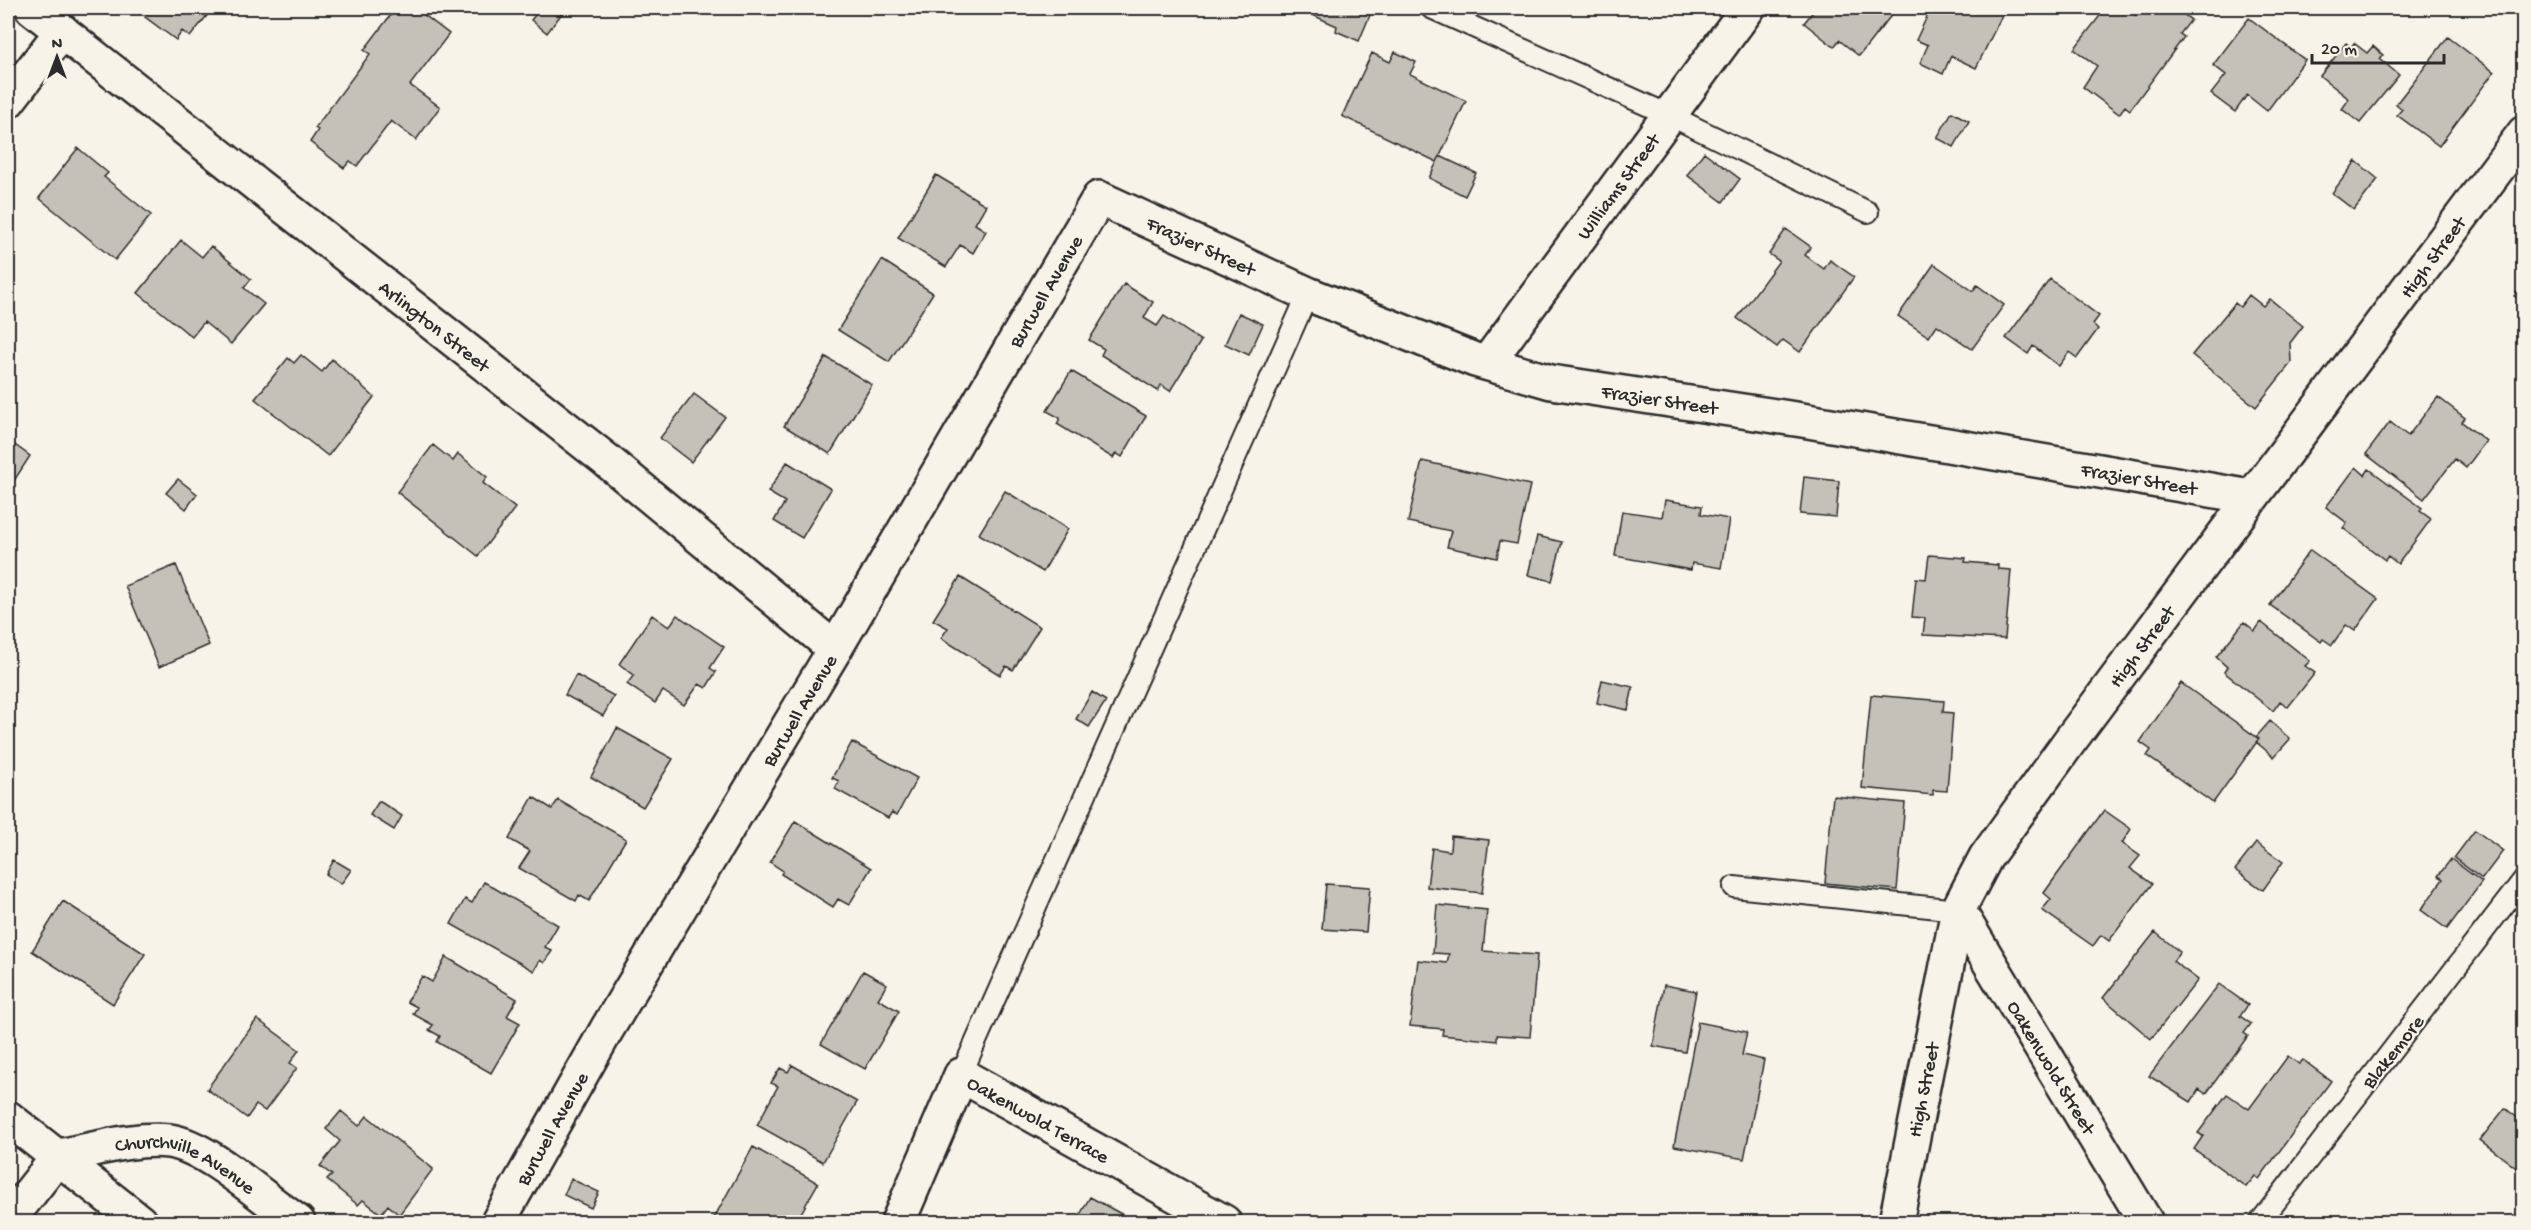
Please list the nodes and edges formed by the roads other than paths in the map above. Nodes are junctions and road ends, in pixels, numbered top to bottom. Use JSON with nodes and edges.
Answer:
{"nodes":[{"id":1,"x":32,"y":8,"type":"edge"},
{"id":2,"x":1431,"y":8,"type":"edge"},
{"id":3,"x":1748,"y":8,"type":"edge"},
{"id":4,"x":62,"y":31,"type":"junction"},
{"id":5,"x":8,"y":101,"type":"edge"},
{"id":6,"x":1669,"y":115,"type":"junction"},
{"id":7,"x":2523,"y":133,"type":"edge"},
{"id":8,"x":1099,"y":198,"type":"joint"},
{"id":9,"x":1868,"y":212,"type":"dead end"},
{"id":10,"x":1308,"y":294,"type":"junction"},
{"id":11,"x":1487,"y":363,"type":"junction"},
{"id":12,"x":2251,"y":497,"type":"junction"},
{"id":13,"x":835,"y":649,"type":"junction"},
{"id":14,"x":2523,"y":879,"type":"edge"},
{"id":15,"x":1734,"y":888,"type":"dead end"},
{"id":16,"x":1958,"y":910,"type":"junction"},
{"id":17,"x":961,"y":1075,"type":"junction"},
{"id":18,"x":8,"y":1118,"type":"edge"},
{"id":19,"x":59,"y":1156,"type":"junction"},
{"id":20,"x":8,"y":1221,"type":"edge"},
{"id":21,"x":141,"y":1222,"type":"edge"},
{"id":22,"x":298,"y":1222,"type":"edge"},
{"id":23,"x":498,"y":1222,"type":"edge"},
{"id":24,"x":898,"y":1222,"type":"edge"},
{"id":25,"x":1224,"y":1222,"type":"edge"},
{"id":26,"x":1896,"y":1222,"type":"edge"},
{"id":27,"x":2146,"y":1222,"type":"edge"},
{"id":28,"x":2260,"y":1222,"type":"edge"}],
"edges":[{"from":1,"to":4,"type":"street","name":"Arlington Street"},
{"from":2,"to":6,"type":"lane"},
{"from":3,"to":6,"type":"street","name":"Williams Street"},
{"from":4,"to":5,"type":"street"},
{"from":4,"to":13,"type":"street","name":"Arlington Street"},
{"from":6,"to":9,"type":"lane"},
{"from":6,"to":11,"type":"street","name":"Williams Street"},
{"from":7,"to":12,"type":"street","name":"High Street"},
{"from":8,"to":10,"type":"street","name":"Frazier Street"},
{"from":8,"to":13,"type":"street","name":"Burwell Avenue"},
{"from":10,"to":11,"type":"street","name":"Frazier Street"},
{"from":10,"to":17,"type":"lane"},
{"from":11,"to":12,"type":"street","name":"Frazier Street"},
{"from":12,"to":16,"type":"street","name":"High Street"},
{"from":13,"to":23,"type":"street","name":"Burwell Avenue"},
{"from":14,"to":28,"type":"lane","name":"Blakemore"},
{"from":15,"to":16,"type":"lane"},
{"from":16,"to":26,"type":"street","name":"High Street"},
{"from":16,"to":27,"type":"street","name":"Oakenwold Street"},
{"from":17,"to":24,"type":"street","name":"Oakenwold Terrace"},
{"from":17,"to":25,"type":"street","name":"Oakenwold Terrace"},
{"from":18,"to":19,"type":"street","name":"Churchville Avenue"},
{"from":19,"to":20,"type":"street"},
{"from":19,"to":21,"type":"street","name":"Churchville Avenue"},
{"from":19,"to":22,"type":"street","name":"Churchville Avenue"}]}
